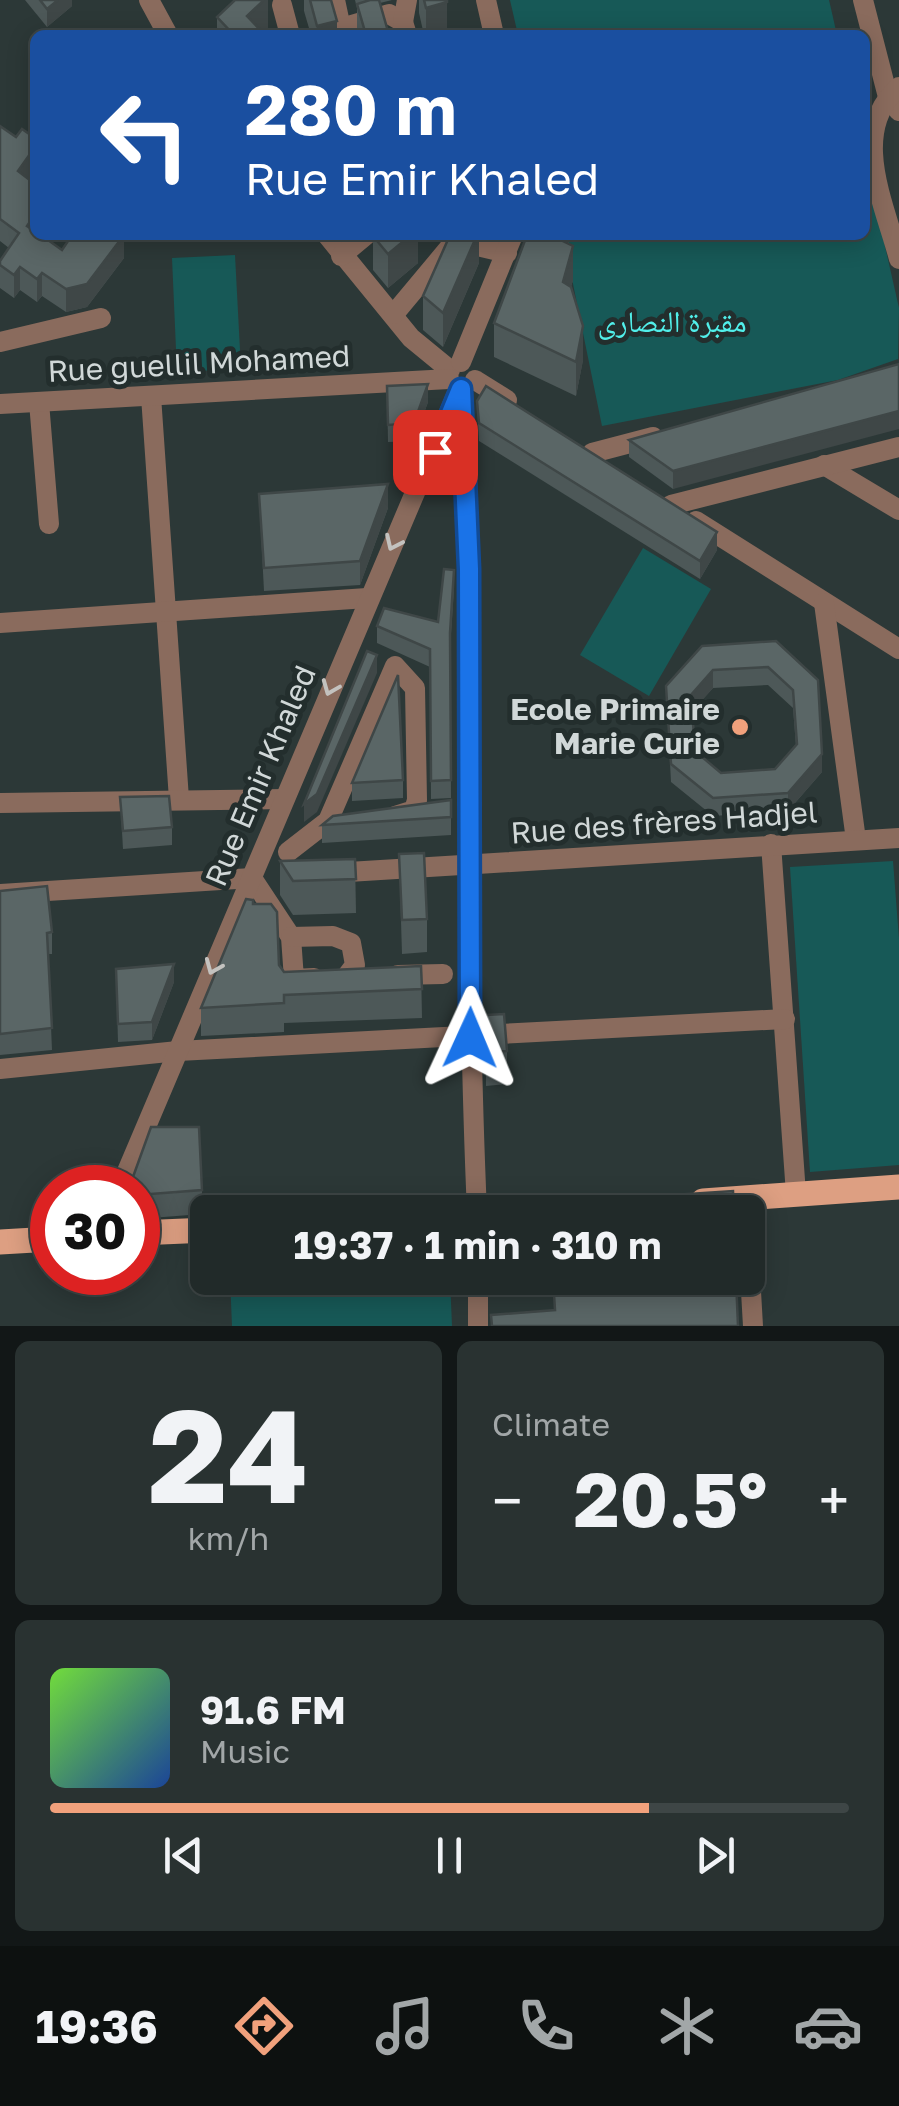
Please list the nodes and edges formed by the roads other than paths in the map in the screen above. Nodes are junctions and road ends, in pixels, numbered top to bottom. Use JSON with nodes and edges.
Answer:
{"nodes":[{"id":1,"x":149,"y":0,"type":"edge"},
{"id":2,"x":335,"y":0,"type":"edge"},
{"id":3,"x":407,"y":0,"type":"edge"},
{"id":4,"x":486,"y":0,"type":"edge"},
{"id":5,"x":863,"y":0,"type":"edge"},
{"id":6,"x":282,"y":5,"type":"dead end"},
{"id":7,"x":405,"y":28,"type":"edge"},
{"id":8,"x":165,"y":30,"type":"edge"},
{"id":9,"x":289,"y":30,"type":"edge"},
{"id":10,"x":342,"y":30,"type":"edge"},
{"id":11,"x":347,"y":30,"type":"edge"},
{"id":12,"x":493,"y":30,"type":"edge"},
{"id":13,"x":895,"y":98,"type":"edge"},
{"id":14,"x":330,"y":240,"type":"edge"},
{"id":15,"x":360,"y":240,"type":"edge"},
{"id":16,"x":452,"y":240,"type":"edge"},
{"id":17,"x":473,"y":240,"type":"edge"},
{"id":18,"x":510,"y":244,"type":"edge"},
{"id":19,"x":342,"y":256,"type":"junction"},
{"id":20,"x":899,"y":259,"type":"edge"},
{"id":21,"x":394,"y":314,"type":"junction"},
{"id":22,"x":102,"y":318,"type":"dead end"},
{"id":23,"x":411,"y":338,"type":"junction"},
{"id":24,"x":0,"y":342,"type":"edge"},
{"id":25,"x":459,"y":378,"type":"junction"},
{"id":26,"x":401,"y":384,"type":"junction"},
{"id":27,"x":151,"y":396,"type":"junction"},
{"id":28,"x":40,"y":402,"type":"junction"},
{"id":29,"x":0,"y":404,"type":"edge"},
{"id":30,"x":525,"y":411,"type":"edge"},
{"id":31,"x":668,"y":432,"type":"edge"},
{"id":32,"x":899,"y":447,"type":"edge"},
{"id":33,"x":435,"y":452,"type":"junction"},
{"id":34,"x":467,"y":457,"type":"junction"},
{"id":35,"x":824,"y":465,"type":"junction"},
{"id":36,"x":623,"y":474,"type":"edge"},
{"id":37,"x":899,"y":510,"type":"edge"},
{"id":38,"x":49,"y":524,"type":"dead end"},
{"id":39,"x":367,"y":598,"type":"junction"},
{"id":40,"x":824,"y":602,"type":"junction"},
{"id":41,"x":166,"y":612,"type":"junction"},
{"id":42,"x":0,"y":623,"type":"edge"},
{"id":43,"x":899,"y":649,"type":"edge"},
{"id":44,"x":371,"y":656,"type":"junction"},
{"id":45,"x":179,"y":799,"type":"junction"},
{"id":46,"x":284,"y":799,"type":"junction"},
{"id":47,"x":0,"y":803,"type":"edge"},
{"id":48,"x":347,"y":820,"type":"junction"},
{"id":49,"x":269,"y":836,"type":"junction"},
{"id":50,"x":899,"y":838,"type":"edge"},
{"id":51,"x":856,"y":840,"type":"junction"},
{"id":52,"x":771,"y":844,"type":"junction"},
{"id":53,"x":288,"y":852,"type":"junction"},
{"id":54,"x":472,"y":866,"type":"junction"},
{"id":55,"x":258,"y":876,"type":"junction"},
{"id":56,"x":0,"y":894,"type":"edge"},
{"id":57,"x":291,"y":937,"type":"junction"},
{"id":58,"x":444,"y":974,"type":"dead end"},
{"id":59,"x":365,"y":976,"type":"junction"},
{"id":60,"x":785,"y":1019,"type":"junction"},
{"id":61,"x":470,"y":1038,"type":"junction"},
{"id":62,"x":178,"y":1051,"type":"junction"},
{"id":63,"x":0,"y":1068,"type":"edge"},
{"id":64,"x":130,"y":1165,"type":"edge"},
{"id":65,"x":899,"y":1187,"type":"edge"},
{"id":66,"x":796,"y":1194,"type":"junction"},
{"id":67,"x":476,"y":1195,"type":"edge"},
{"id":68,"x":765,"y":1201,"type":"edge"},
{"id":69,"x":190,"y":1231,"type":"edge"},
{"id":70,"x":160,"y":1232,"type":"edge"},
{"id":71,"x":30,"y":1240,"type":"edge"},
{"id":72,"x":0,"y":1242,"type":"edge"},
{"id":73,"x":478,"y":1295,"type":"edge"},
{"id":74,"x":751,"y":1295,"type":"edge"},
{"id":75,"x":478,"y":1326,"type":"edge"},
{"id":76,"x":752,"y":1326,"type":"edge"}],
"edges":[{"from":1,"to":8,"type":"street"},
{"from":2,"to":10,"type":"street"},
{"from":3,"to":7,"type":"street"},
{"from":4,"to":12,"type":"street"},
{"from":5,"to":13,"type":"street"},
{"from":6,"to":9,"type":"street"},
{"from":7,"to":11,"type":"street"},
{"from":13,"to":20,"type":"street"},
{"from":14,"to":19,"type":"street"},
{"from":15,"to":19,"type":"street"},
{"from":16,"to":21,"type":"street"},
{"from":17,"to":18,"type":"street"},
{"from":18,"to":25,"type":"street","name":"Rue Emir Khaled"},
{"from":19,"to":21,"type":"street"},
{"from":21,"to":23,"type":"street"},
{"from":22,"to":24,"type":"street"},
{"from":23,"to":25,"type":"street"},
{"from":23,"to":26,"type":"street"},
{"from":25,"to":26,"type":"street","name":"Rue guellil Mohamed"},
{"from":25,"to":30,"type":"street"},
{"from":25,"to":33,"type":"street","name":"Rue Emir Khaled"},
{"from":25,"to":34,"type":"street"},
{"from":26,"to":27,"type":"street","name":"Rue guellil Mohamed"},
{"from":27,"to":28,"type":"street","name":"Rue guellil Mohamed"},
{"from":27,"to":41,"type":"street"},
{"from":28,"to":29,"type":"street","name":"Rue guellil Mohamed"},
{"from":28,"to":38,"type":"street"},
{"from":31,"to":36,"type":"street"},
{"from":32,"to":35,"type":"street"},
{"from":33,"to":34,"type":"street"},
{"from":33,"to":39,"type":"street","name":"Rue Emir Khaled","one_way":true},
{"from":34,"to":54,"type":"street"},
{"from":35,"to":37,"type":"street"},
{"from":35,"to":40,"type":"street"},
{"from":39,"to":41,"type":"street"},
{"from":39,"to":44,"type":"street","name":"Rue Emir Khaled"},
{"from":40,"to":43,"type":"street"},
{"from":40,"to":51,"type":"street"},
{"from":41,"to":42,"type":"street"},
{"from":41,"to":45,"type":"street"},
{"from":44,"to":46,"type":"street","name":"Rue Emir Khaled","one_way":true},
{"from":44,"to":48,"type":"street"},
{"from":44,"to":48,"type":"street"},
{"from":45,"to":46,"type":"street"},
{"from":45,"to":47,"type":"street"},
{"from":46,"to":49,"type":"street","name":"Rue Emir Khaled"},
{"from":48,"to":53,"type":"street"},
{"from":49,"to":53,"type":"street"},
{"from":49,"to":55,"type":"street","name":"Rue Emir Khaled"},
{"from":50,"to":51,"type":"street","name":"Rue des frères Hadjel"},
{"from":51,"to":52,"type":"street","name":"Rue des frères Hadjel"},
{"from":52,"to":54,"type":"street","name":"Rue des frères Hadjel"},
{"from":52,"to":60,"type":"street"},
{"from":53,"to":54,"type":"street","name":"Rue des frères Hadjel"},
{"from":54,"to":61,"type":"street"},
{"from":55,"to":56,"type":"street"},
{"from":55,"to":57,"type":"street"},
{"from":55,"to":62,"type":"street","name":"Rue Emir Khaled","one_way":true},
{"from":57,"to":59,"type":"street"},
{"from":57,"to":59,"type":"street"},
{"from":58,"to":59,"type":"street"},
{"from":60,"to":61,"type":"street"},
{"from":60,"to":66,"type":"street"},
{"from":61,"to":62,"type":"street"},
{"from":61,"to":67,"type":"street"},
{"from":62,"to":63,"type":"street"},
{"from":62,"to":64,"type":"street","name":"Rue Emir Khaled"},
{"from":65,"to":66,"type":"main road"},
{"from":66,"to":68,"type":"main road"},
{"from":69,"to":70,"type":"main road"},
{"from":71,"to":72,"type":"main road"},
{"from":73,"to":75,"type":"street"},
{"from":74,"to":76,"type":"street"}]}
